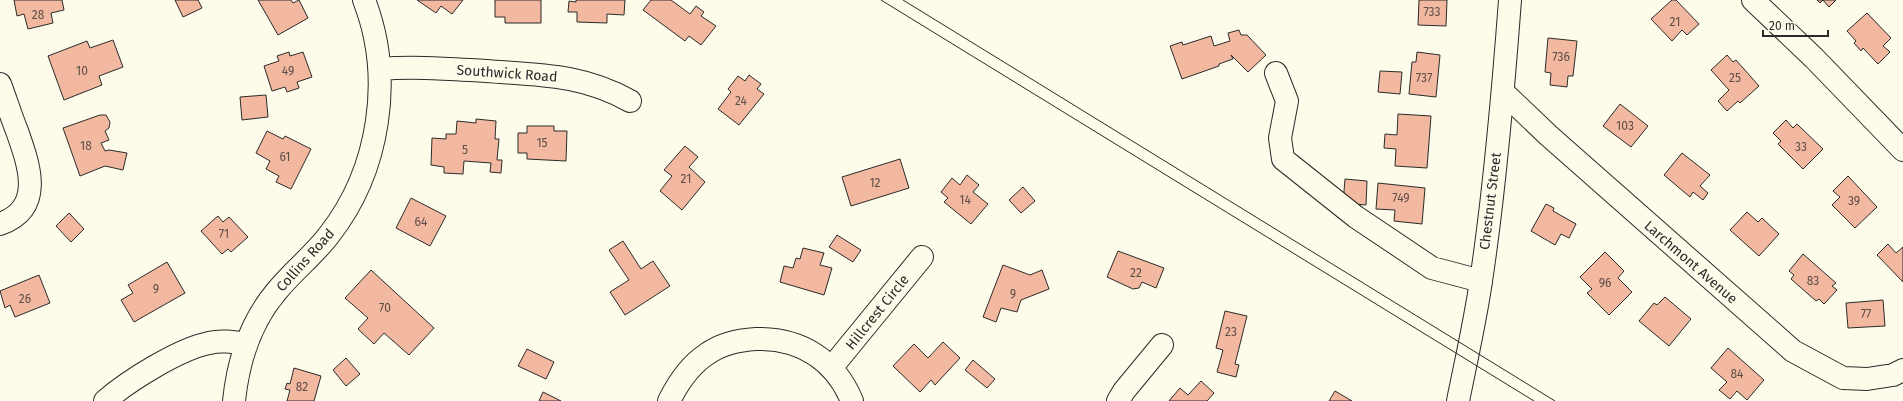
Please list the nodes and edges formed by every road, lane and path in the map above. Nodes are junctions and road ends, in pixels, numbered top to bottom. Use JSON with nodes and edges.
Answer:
{"nodes":[{"id":1,"x":364,"y":0,"type":"edge"},
{"id":2,"x":1510,"y":0,"type":"edge"},
{"id":3,"x":1753,"y":0,"type":"edge"},
{"id":4,"x":380,"y":69,"type":"junction"},
{"id":5,"x":1276,"y":73,"type":"dead end"},
{"id":6,"x":0,"y":84,"type":"edge"},
{"id":7,"x":1503,"y":92,"type":"junction"},
{"id":8,"x":630,"y":100,"type":"dead end"},
{"id":9,"x":1903,"y":150,"type":"edge"},
{"id":10,"x":0,"y":224,"type":"edge"},
{"id":11,"x":922,"y":257,"type":"dead end"},
{"id":12,"x":1481,"y":281,"type":"junction"},
{"id":13,"x":246,"y":344,"type":"junction"},
{"id":14,"x":1162,"y":345,"type":"dead end"},
{"id":15,"x":832,"y":367,"type":"junction"},
{"id":16,"x":1903,"y":370,"type":"edge"},
{"id":17,"x":105,"y":401,"type":"edge"},
{"id":18,"x":234,"y":401,"type":"edge"},
{"id":19,"x":669,"y":401,"type":"edge"},
{"id":20,"x":852,"y":401,"type":"edge"},
{"id":21,"x":1118,"y":401,"type":"edge"},
{"id":22,"x":1458,"y":401,"type":"edge"}],
"edges":[{"from":1,"to":4,"type":"street","name":"Collins Road"},
{"from":2,"to":7,"type":"street","name":"Chestnut Street"},
{"from":3,"to":9,"type":"street"},
{"from":4,"to":8,"type":"street","name":"Southwick Road"},
{"from":4,"to":13,"type":"street","name":"Collins Road"},
{"from":5,"to":12,"type":"street"},
{"from":6,"to":10,"type":"street"},
{"from":7,"to":12,"type":"street","name":"Chestnut Street"},
{"from":7,"to":16,"type":"street","name":"Larchmont Avenue"},
{"from":11,"to":15,"type":"street","name":"Hillcrest Circle"},
{"from":12,"to":22,"type":"street","name":"Chestnut Street"},
{"from":13,"to":17,"type":"street"},
{"from":13,"to":18,"type":"street","name":"Collins Road"},
{"from":14,"to":21,"type":"street"},
{"from":15,"to":19,"type":"street"},
{"from":15,"to":20,"type":"street"}]}
